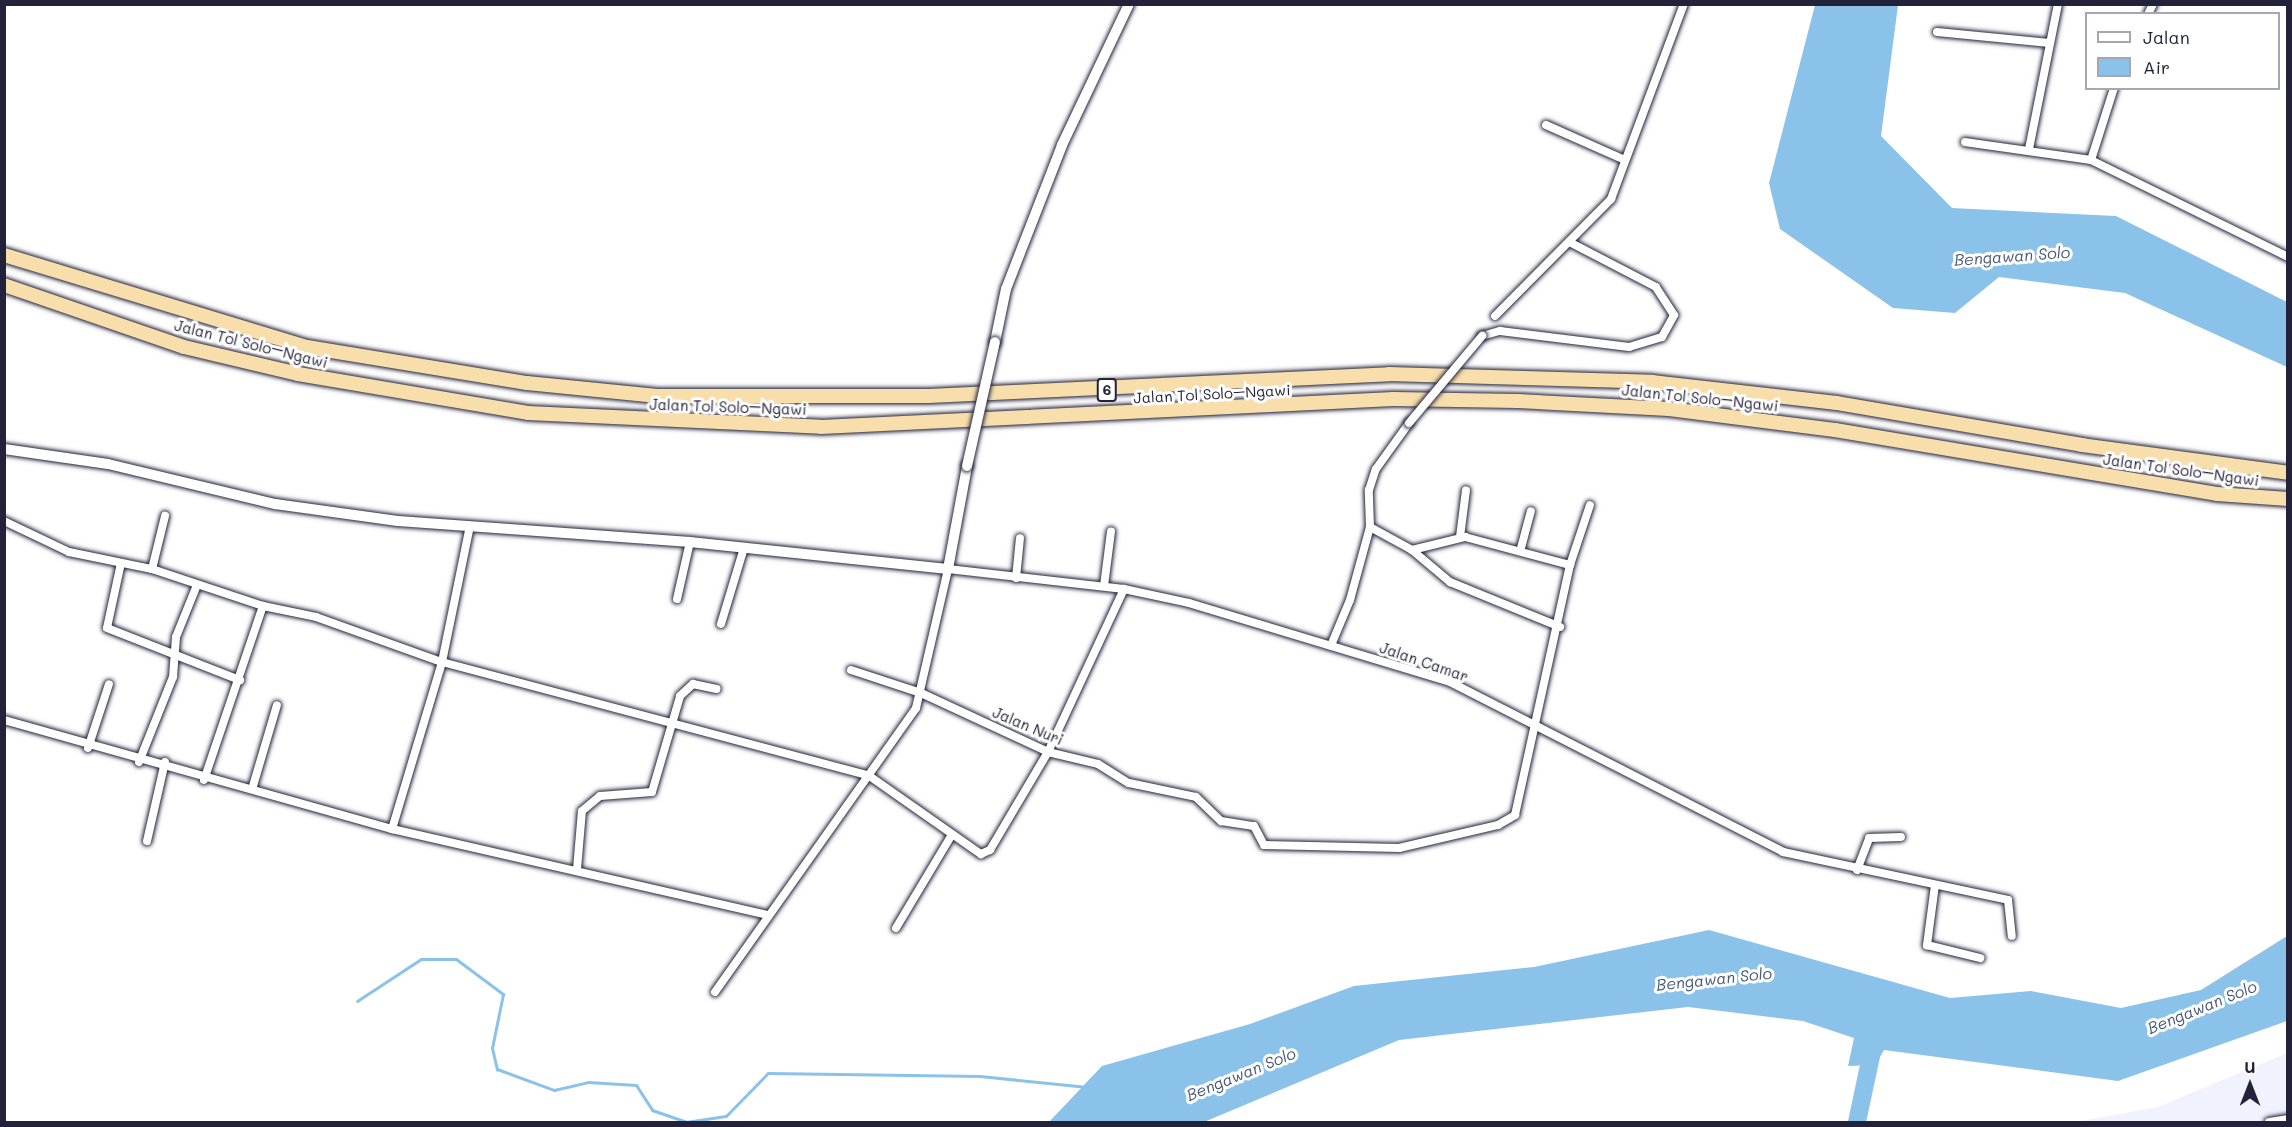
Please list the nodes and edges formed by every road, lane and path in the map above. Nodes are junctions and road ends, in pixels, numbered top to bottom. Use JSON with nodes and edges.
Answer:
{"nodes":[{"id":1,"x":1129,"y":4,"type":"edge"},
{"id":2,"x":1684,"y":4,"type":"edge"},
{"id":3,"x":2058,"y":4,"type":"edge"},
{"id":4,"x":1937,"y":32,"type":"dead end"},
{"id":5,"x":2049,"y":43,"type":"junction"},
{"id":6,"x":2113,"y":90,"type":"edge"},
{"id":7,"x":1546,"y":125,"type":"dead end"},
{"id":8,"x":1965,"y":142,"type":"dead end"},
{"id":9,"x":2029,"y":148,"type":"junction"},
{"id":10,"x":1624,"y":160,"type":"junction"},
{"id":11,"x":2091,"y":160,"type":"junction"},
{"id":12,"x":1571,"y":243,"type":"junction"},
{"id":13,"x":4,"y":255,"type":"edge"},
{"id":14,"x":2288,"y":257,"type":"edge"},
{"id":15,"x":4,"y":285,"type":"edge"},
{"id":16,"x":1495,"y":316,"type":"dead end"},
{"id":17,"x":4,"y":449,"type":"edge"},
{"id":18,"x":2288,"y":473,"type":"edge"},
{"id":19,"x":1466,"y":490,"type":"dead end"},
{"id":20,"x":2288,"y":499,"type":"edge"},
{"id":21,"x":1590,"y":506,"type":"dead end"},
{"id":22,"x":1531,"y":511,"type":"dead end"},
{"id":23,"x":165,"y":516,"type":"dead end"},
{"id":24,"x":4,"y":521,"type":"edge"},
{"id":25,"x":1370,"y":526,"type":"junction"},
{"id":26,"x":469,"y":530,"type":"junction"},
{"id":27,"x":1111,"y":531,"type":"dead end"},
{"id":28,"x":1460,"y":537,"type":"junction"},
{"id":29,"x":1020,"y":538,"type":"dead end"},
{"id":30,"x":690,"y":542,"type":"junction"},
{"id":31,"x":1521,"y":548,"type":"junction"},
{"id":32,"x":1412,"y":550,"type":"junction"},
{"id":33,"x":743,"y":551,"type":"junction"},
{"id":34,"x":121,"y":563,"type":"junction"},
{"id":35,"x":1570,"y":565,"type":"junction"},
{"id":36,"x":152,"y":569,"type":"junction"},
{"id":37,"x":948,"y":569,"type":"junction"},
{"id":38,"x":1016,"y":578,"type":"junction"},
{"id":39,"x":197,"y":585,"type":"junction"},
{"id":40,"x":1104,"y":586,"type":"junction"},
{"id":41,"x":1124,"y":589,"type":"junction"},
{"id":42,"x":677,"y":599,"type":"dead end"},
{"id":43,"x":263,"y":606,"type":"junction"},
{"id":44,"x":721,"y":624,"type":"dead end"},
{"id":45,"x":1560,"y":627,"type":"junction"},
{"id":46,"x":1332,"y":643,"type":"junction"},
{"id":47,"x":175,"y":656,"type":"junction"},
{"id":48,"x":442,"y":662,"type":"junction"},
{"id":49,"x":851,"y":670,"type":"dead end"},
{"id":50,"x":240,"y":680,"type":"junction"},
{"id":51,"x":109,"y":684,"type":"dead end"},
{"id":52,"x":716,"y":689,"type":"dead end"},
{"id":53,"x":921,"y":693,"type":"junction"},
{"id":54,"x":277,"y":705,"type":"dead end"},
{"id":55,"x":4,"y":720,"type":"edge"},
{"id":56,"x":670,"y":723,"type":"junction"},
{"id":57,"x":1538,"y":727,"type":"junction"},
{"id":58,"x":88,"y":748,"type":"junction"},
{"id":59,"x":1048,"y":752,"type":"junction"},
{"id":60,"x":139,"y":762,"type":"junction"},
{"id":61,"x":165,"y":762,"type":"junction"},
{"id":62,"x":868,"y":776,"type":"junction"},
{"id":63,"x":204,"y":780,"type":"junction"},
{"id":64,"x":253,"y":786,"type":"junction"},
{"id":65,"x":393,"y":829,"type":"junction"},
{"id":66,"x":951,"y":837,"type":"junction"},
{"id":67,"x":1901,"y":837,"type":"dead end"},
{"id":68,"x":147,"y":841,"type":"dead end"},
{"id":69,"x":577,"y":869,"type":"junction"},
{"id":70,"x":1857,"y":870,"type":"junction"},
{"id":71,"x":1935,"y":885,"type":"junction"},
{"id":72,"x":768,"y":915,"type":"junction"},
{"id":73,"x":896,"y":928,"type":"dead end"},
{"id":74,"x":2012,"y":936,"type":"dead end"},
{"id":75,"x":1980,"y":958,"type":"dead end"},
{"id":76,"x":715,"y":992,"type":"dead end"},
{"id":77,"x":2288,"y":1119,"type":"edge"},
{"id":78,"x":2269,"y":1122,"type":"edge"}],
"edges":[{"from":1,"to":37,"type":"street","bridge":true},
{"from":2,"to":10,"type":"street"},
{"from":3,"to":5,"type":"street"},
{"from":4,"to":5,"type":"street"},
{"from":5,"to":9,"type":"street"},
{"from":6,"to":11,"type":"street"},
{"from":7,"to":10,"type":"street"},
{"from":8,"to":9,"type":"street"},
{"from":9,"to":11,"type":"street"},
{"from":10,"to":12,"type":"street"},
{"from":11,"to":14,"type":"street"},
{"from":12,"to":16,"type":"street"},
{"from":12,"to":25,"type":"street","bridge":true},
{"from":13,"to":18,"type":"highway","name":"Jalan Tol Solo–Ngawi","number":"6"},
{"from":15,"to":20,"type":"highway","name":"Jalan Tol Solo–Ngawi","number":"6"},
{"from":17,"to":26,"type":"street"},
{"from":19,"to":28,"type":"street"},
{"from":21,"to":35,"type":"street"},
{"from":22,"to":31,"type":"street"},
{"from":23,"to":36,"type":"street"},
{"from":24,"to":34,"type":"street"},
{"from":25,"to":32,"type":"street"},
{"from":25,"to":46,"type":"street"},
{"from":26,"to":30,"type":"street"},
{"from":26,"to":48,"type":"street"},
{"from":27,"to":40,"type":"street"},
{"from":28,"to":31,"type":"street"},
{"from":28,"to":32,"type":"street"},
{"from":29,"to":38,"type":"street"},
{"from":30,"to":33,"type":"street"},
{"from":30,"to":42,"type":"street"},
{"from":31,"to":35,"type":"street"},
{"from":32,"to":45,"type":"street"},
{"from":33,"to":37,"type":"street"},
{"from":33,"to":44,"type":"street"},
{"from":34,"to":36,"type":"street"},
{"from":34,"to":47,"type":"street"},
{"from":35,"to":45,"type":"street"},
{"from":36,"to":39,"type":"street"},
{"from":37,"to":38,"type":"street","name":"Jalan Camar"},
{"from":37,"to":53,"type":"street"},
{"from":38,"to":40,"type":"street","name":"Jalan Camar"},
{"from":39,"to":43,"type":"street"},
{"from":39,"to":47,"type":"street"},
{"from":40,"to":41,"type":"street","name":"Jalan Camar"},
{"from":41,"to":46,"type":"street","name":"Jalan Camar"},
{"from":41,"to":59,"type":"street"},
{"from":43,"to":48,"type":"street"},
{"from":43,"to":50,"type":"street"},
{"from":45,"to":57,"type":"street"},
{"from":46,"to":57,"type":"street","name":"Jalan Camar"},
{"from":47,"to":50,"type":"street"},
{"from":47,"to":60,"type":"street"},
{"from":48,"to":56,"type":"street"},
{"from":48,"to":65,"type":"street"},
{"from":49,"to":53,"type":"street","name":"Jalan Nuri"},
{"from":50,"to":63,"type":"street"},
{"from":51,"to":58,"type":"street"},
{"from":52,"to":56,"type":"street"},
{"from":53,"to":59,"type":"street","name":"Jalan Nuri"},
{"from":53,"to":62,"type":"street"},
{"from":54,"to":64,"type":"street"},
{"from":55,"to":58,"type":"street"},
{"from":56,"to":62,"type":"street"},
{"from":56,"to":69,"type":"street"},
{"from":57,"to":59,"type":"street","name":"Jalan Nuri"},
{"from":57,"to":70,"type":"street","name":"Jalan Camar"},
{"from":58,"to":60,"type":"street"},
{"from":59,"to":66,"type":"street"},
{"from":60,"to":61,"type":"street"},
{"from":61,"to":63,"type":"street"},
{"from":61,"to":68,"type":"street"},
{"from":62,"to":66,"type":"street"},
{"from":62,"to":72,"type":"street"},
{"from":63,"to":64,"type":"street"},
{"from":64,"to":65,"type":"street"},
{"from":65,"to":69,"type":"street"},
{"from":66,"to":73,"type":"street"},
{"from":67,"to":70,"type":"street"},
{"from":69,"to":72,"type":"street"},
{"from":70,"to":71,"type":"street","name":"Jalan Camar"},
{"from":71,"to":74,"type":"street","name":"Jalan Camar"},
{"from":71,"to":75,"type":"street"},
{"from":72,"to":76,"type":"street"},
{"from":77,"to":78,"type":"street"}]}
